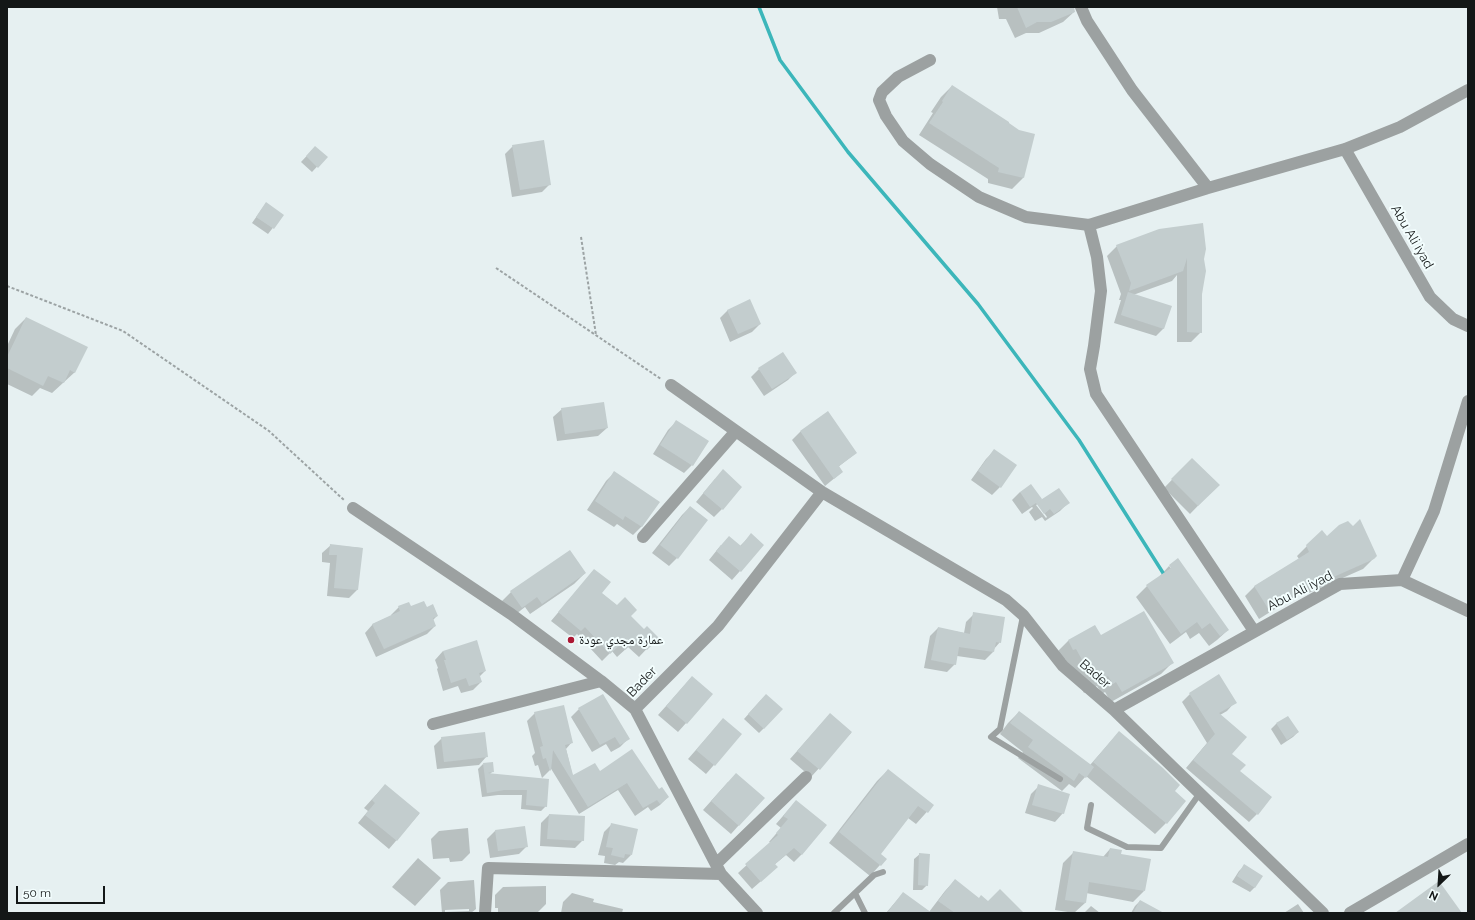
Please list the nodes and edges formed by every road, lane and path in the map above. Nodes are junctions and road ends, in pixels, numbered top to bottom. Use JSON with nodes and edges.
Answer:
{"nodes":[{"id":1,"x":1081,"y":7,"type":"edge"},
{"id":2,"x":930,"y":60,"type":"dead end"},
{"id":3,"x":1468,"y":90,"type":"edge"},
{"id":4,"x":1345,"y":149,"type":"junction"},
{"id":5,"x":1208,"y":188,"type":"junction"},
{"id":6,"x":1089,"y":225,"type":"junction"},
{"id":7,"x":581,"y":237,"type":"dead end"},
{"id":8,"x":496,"y":268,"type":"dead end"},
{"id":9,"x":7,"y":286,"type":"edge"},
{"id":10,"x":1468,"y":326,"type":"edge"},
{"id":11,"x":596,"y":336,"type":"junction"},
{"id":12,"x":671,"y":385,"type":"joint"},
{"id":13,"x":1468,"y":401,"type":"edge"},
{"id":14,"x":736,"y":431,"type":"junction"},
{"id":15,"x":822,"y":492,"type":"junction"},
{"id":16,"x":353,"y":508,"type":"joint"},
{"id":17,"x":643,"y":537,"type":"dead end"},
{"id":18,"x":1402,"y":580,"type":"junction"},
{"id":19,"x":1468,"y":612,"type":"edge"},
{"id":20,"x":1023,"y":615,"type":"junction"},
{"id":21,"x":1254,"y":631,"type":"junction"},
{"id":22,"x":601,"y":681,"type":"junction"},
{"id":23,"x":635,"y":709,"type":"junction"},
{"id":24,"x":1114,"y":710,"type":"junction"},
{"id":25,"x":433,"y":724,"type":"dead end"},
{"id":26,"x":806,"y":777,"type":"dead end"},
{"id":27,"x":1060,"y":779,"type":"dead end"},
{"id":28,"x":1200,"y":793,"type":"junction"},
{"id":29,"x":1091,"y":805,"type":"dead end"},
{"id":30,"x":1468,"y":844,"type":"edge"},
{"id":31,"x":719,"y":869,"type":"junction"},
{"id":32,"x":883,"y":872,"type":"dead end"},
{"id":33,"x":855,"y":893,"type":"junction"},
{"id":34,"x":485,"y":913,"type":"edge"},
{"id":35,"x":757,"y":913,"type":"edge"},
{"id":36,"x":834,"y":913,"type":"edge"},
{"id":37,"x":865,"y":913,"type":"edge"},
{"id":38,"x":1323,"y":913,"type":"edge"},
{"id":39,"x":1350,"y":913,"type":"edge"}],
"edges":[{"from":1,"to":5,"type":"street"},
{"from":2,"to":6,"type":"street"},
{"from":3,"to":4,"type":"street"},
{"from":4,"to":5,"type":"street"},
{"from":4,"to":10,"type":"street","name":"Abu Ali iyad"},
{"from":5,"to":6,"type":"street"},
{"from":6,"to":21,"type":"street"},
{"from":7,"to":11,"type":"path"},
{"from":8,"to":11,"type":"path"},
{"from":9,"to":16,"type":"path"},
{"from":11,"to":12,"type":"path"},
{"from":12,"to":14,"type":"street","name":"Bader"},
{"from":13,"to":18,"type":"street"},
{"from":14,"to":15,"type":"street","name":"Bader"},
{"from":14,"to":17,"type":"street"},
{"from":15,"to":20,"type":"street","name":"Bader"},
{"from":15,"to":23,"type":"street","name":"Bader"},
{"from":16,"to":22,"type":"street"},
{"from":18,"to":19,"type":"street"},
{"from":18,"to":21,"type":"street","name":"Abu Ali iyad"},
{"from":20,"to":24,"type":"street","name":"Bader"},
{"from":20,"to":27,"type":"lane"},
{"from":21,"to":24,"type":"street","name":"Abu Ali iyad"},
{"from":22,"to":23,"type":"street"},
{"from":22,"to":25,"type":"street"},
{"from":23,"to":31,"type":"street","name":"Bader"},
{"from":24,"to":28,"type":"street","name":"Bader"},
{"from":26,"to":31,"type":"street"},
{"from":28,"to":29,"type":"lane"},
{"from":28,"to":38,"type":"street","name":"Bader"},
{"from":30,"to":39,"type":"street"},
{"from":31,"to":34,"type":"street"},
{"from":31,"to":35,"type":"street","name":"Bader"},
{"from":32,"to":33,"type":"lane"},
{"from":33,"to":36,"type":"lane"},
{"from":33,"to":37,"type":"lane"}]}
